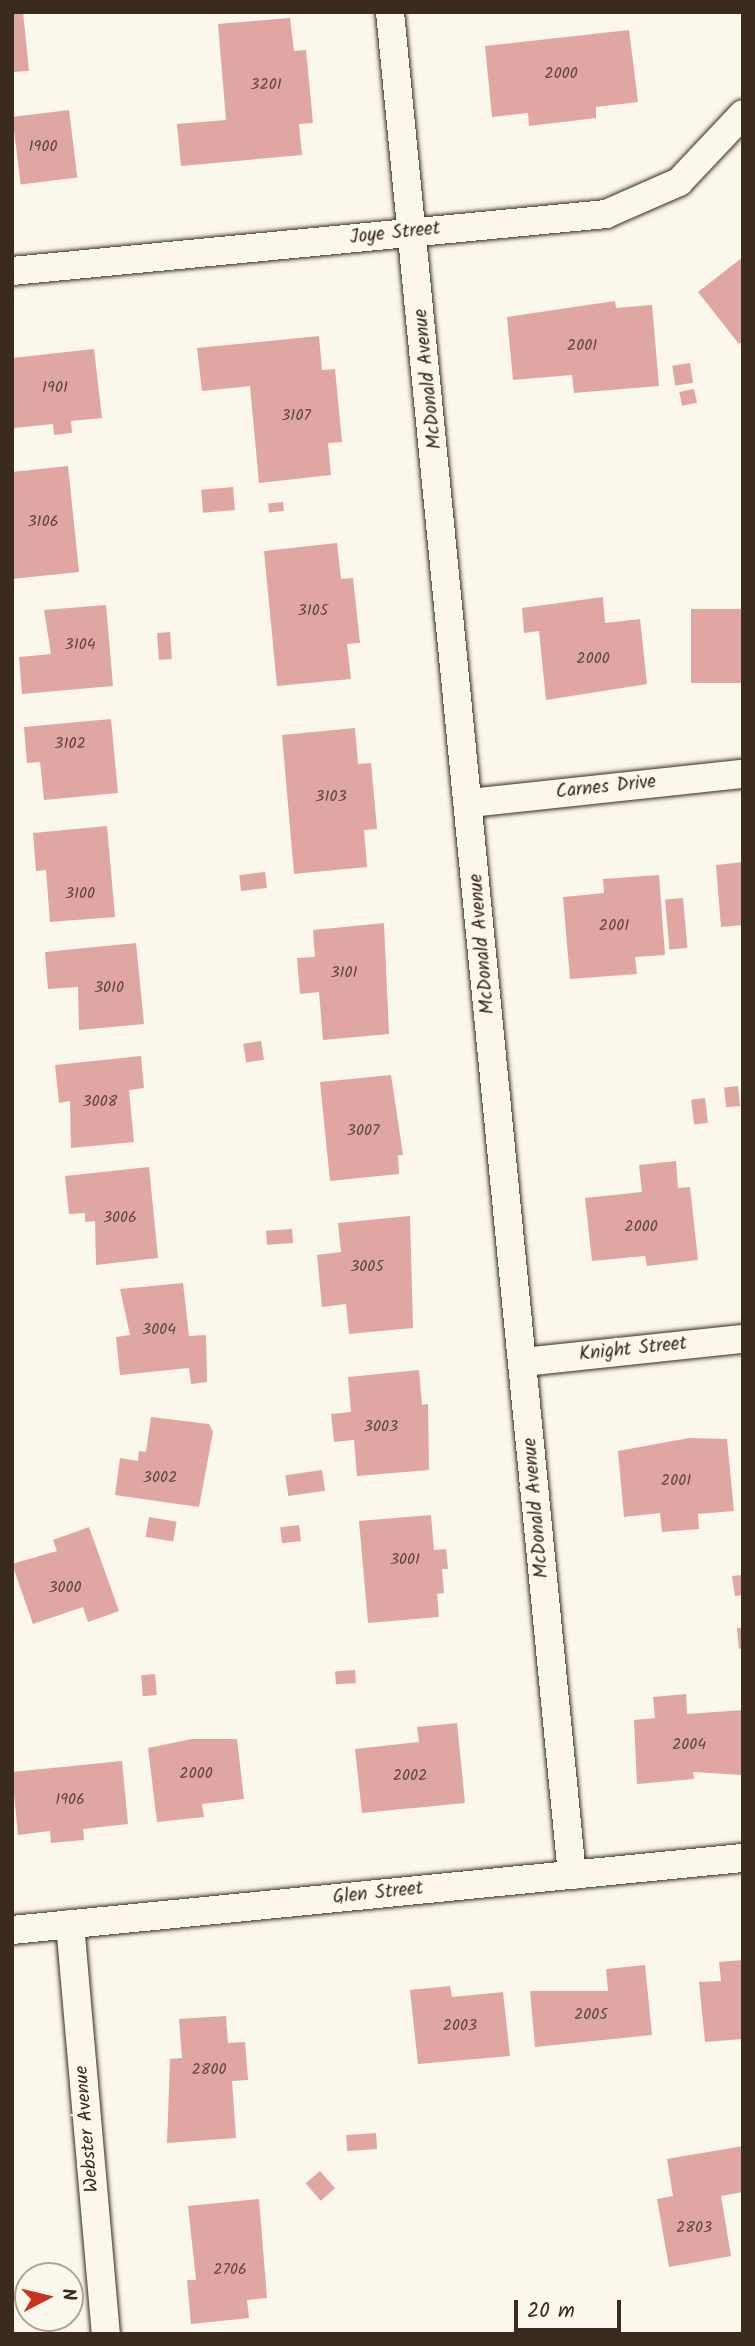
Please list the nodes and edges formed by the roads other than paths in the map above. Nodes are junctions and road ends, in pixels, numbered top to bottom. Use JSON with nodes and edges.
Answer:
{"nodes":[{"id":1,"x":390,"y":12,"type":"edge"},
{"id":2,"x":743,"y":114,"type":"edge"},
{"id":3,"x":414,"y":232,"type":"junction"},
{"id":4,"x":12,"y":271,"type":"edge"},
{"id":5,"x":743,"y":774,"type":"edge"},
{"id":6,"x":470,"y":803,"type":"junction"},
{"id":7,"x":743,"y":1339,"type":"edge"},
{"id":8,"x":523,"y":1362,"type":"junction"},
{"id":9,"x":743,"y":1858,"type":"edge"},
{"id":10,"x":572,"y":1875,"type":"junction"},
{"id":11,"x":70,"y":1924,"type":"junction"},
{"id":12,"x":12,"y":1930,"type":"edge"},
{"id":13,"x":106,"y":2334,"type":"edge"}],
"edges":[{"from":1,"to":3,"type":"street","name":"McDonald Avenue"},
{"from":2,"to":3,"type":"street","name":"Joye Street"},
{"from":3,"to":4,"type":"street","name":"Joye Street"},
{"from":3,"to":6,"type":"street","name":"McDonald Avenue"},
{"from":5,"to":6,"type":"street","name":"Carnes Drive"},
{"from":6,"to":8,"type":"street","name":"McDonald Avenue"},
{"from":7,"to":8,"type":"street","name":"Knight Street"},
{"from":8,"to":10,"type":"street","name":"McDonald Avenue"},
{"from":9,"to":10,"type":"street","name":"Glen Street"},
{"from":10,"to":11,"type":"street","name":"Glen Street"},
{"from":11,"to":12,"type":"street","name":"Glen Street"},
{"from":11,"to":13,"type":"street","name":"Webster Avenue"}]}
